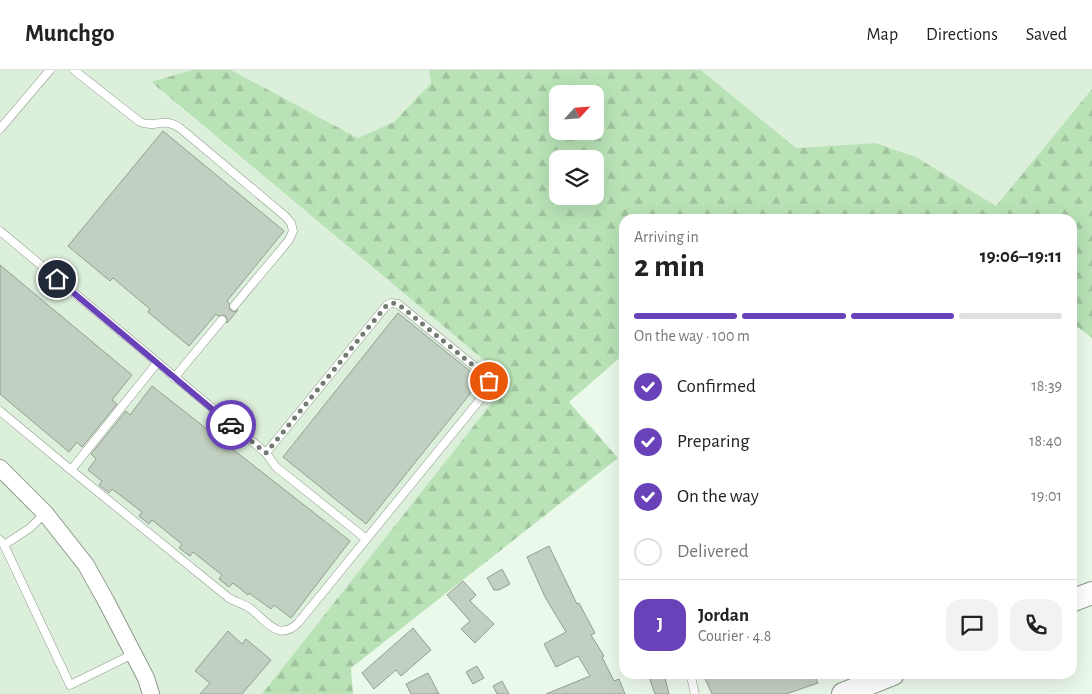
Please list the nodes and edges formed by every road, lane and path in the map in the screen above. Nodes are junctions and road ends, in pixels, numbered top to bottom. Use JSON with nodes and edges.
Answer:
{"nodes":[{"id":1,"x":50,"y":70,"type":"edge"},
{"id":2,"x":74,"y":70,"type":"edge"},
{"id":3,"x":0,"y":129,"type":"edge"},
{"id":4,"x":0,"y":231,"type":"edge"},
{"id":5,"x":234,"y":306,"type":"dead end"},
{"id":6,"x":222,"y":320,"type":"dead end"},
{"id":7,"x":157,"y":364,"type":"junction"},
{"id":8,"x":174,"y":378,"type":"junction"},
{"id":9,"x":0,"y":411,"type":"edge"},
{"id":10,"x":266,"y":453,"type":"junction"},
{"id":11,"x":0,"y":468,"type":"edge"},
{"id":12,"x":71,"y":470,"type":"junction"},
{"id":13,"x":44,"y":513,"type":"junction"},
{"id":14,"x":365,"y":538,"type":"junction"},
{"id":15,"x":2,"y":542,"type":"edge"},
{"id":16,"x":1092,"y":593,"type":"edge"},
{"id":17,"x":1077,"y":599,"type":"edge"},
{"id":18,"x":133,"y":654,"type":"junction"},
{"id":19,"x":880,"y":679,"type":"edge"},
{"id":20,"x":692,"y":681,"type":"dead end"},
{"id":21,"x":70,"y":685,"type":"junction"},
{"id":22,"x":74,"y":694,"type":"edge"},
{"id":23,"x":151,"y":694,"type":"edge"},
{"id":24,"x":695,"y":694,"type":"edge"},
{"id":25,"x":843,"y":694,"type":"edge"}],
"edges":[{"from":1,"to":3,"type":"lane"},
{"from":2,"to":5,"type":"lane"},
{"from":4,"to":7,"type":"lane"},
{"from":6,"to":8,"type":"lane"},
{"from":7,"to":8,"type":"lane"},
{"from":7,"to":12,"type":"lane"},
{"from":8,"to":10,"type":"lane"},
{"from":9,"to":12,"type":"lane"},
{"from":10,"to":14,"type":"lane"},
{"from":10,"to":14,"type":"lane"},
{"from":11,"to":13,"type":"street"},
{"from":12,"to":14,"type":"lane"},
{"from":13,"to":15,"type":"lane"},
{"from":13,"to":18,"type":"street"},
{"from":15,"to":21,"type":"lane"},
{"from":16,"to":17,"type":"main road"},
{"from":18,"to":21,"type":"lane"},
{"from":18,"to":23,"type":"street"},
{"from":19,"to":25,"type":"main road"},
{"from":20,"to":24,"type":"lane"},
{"from":21,"to":22,"type":"lane"}]}
